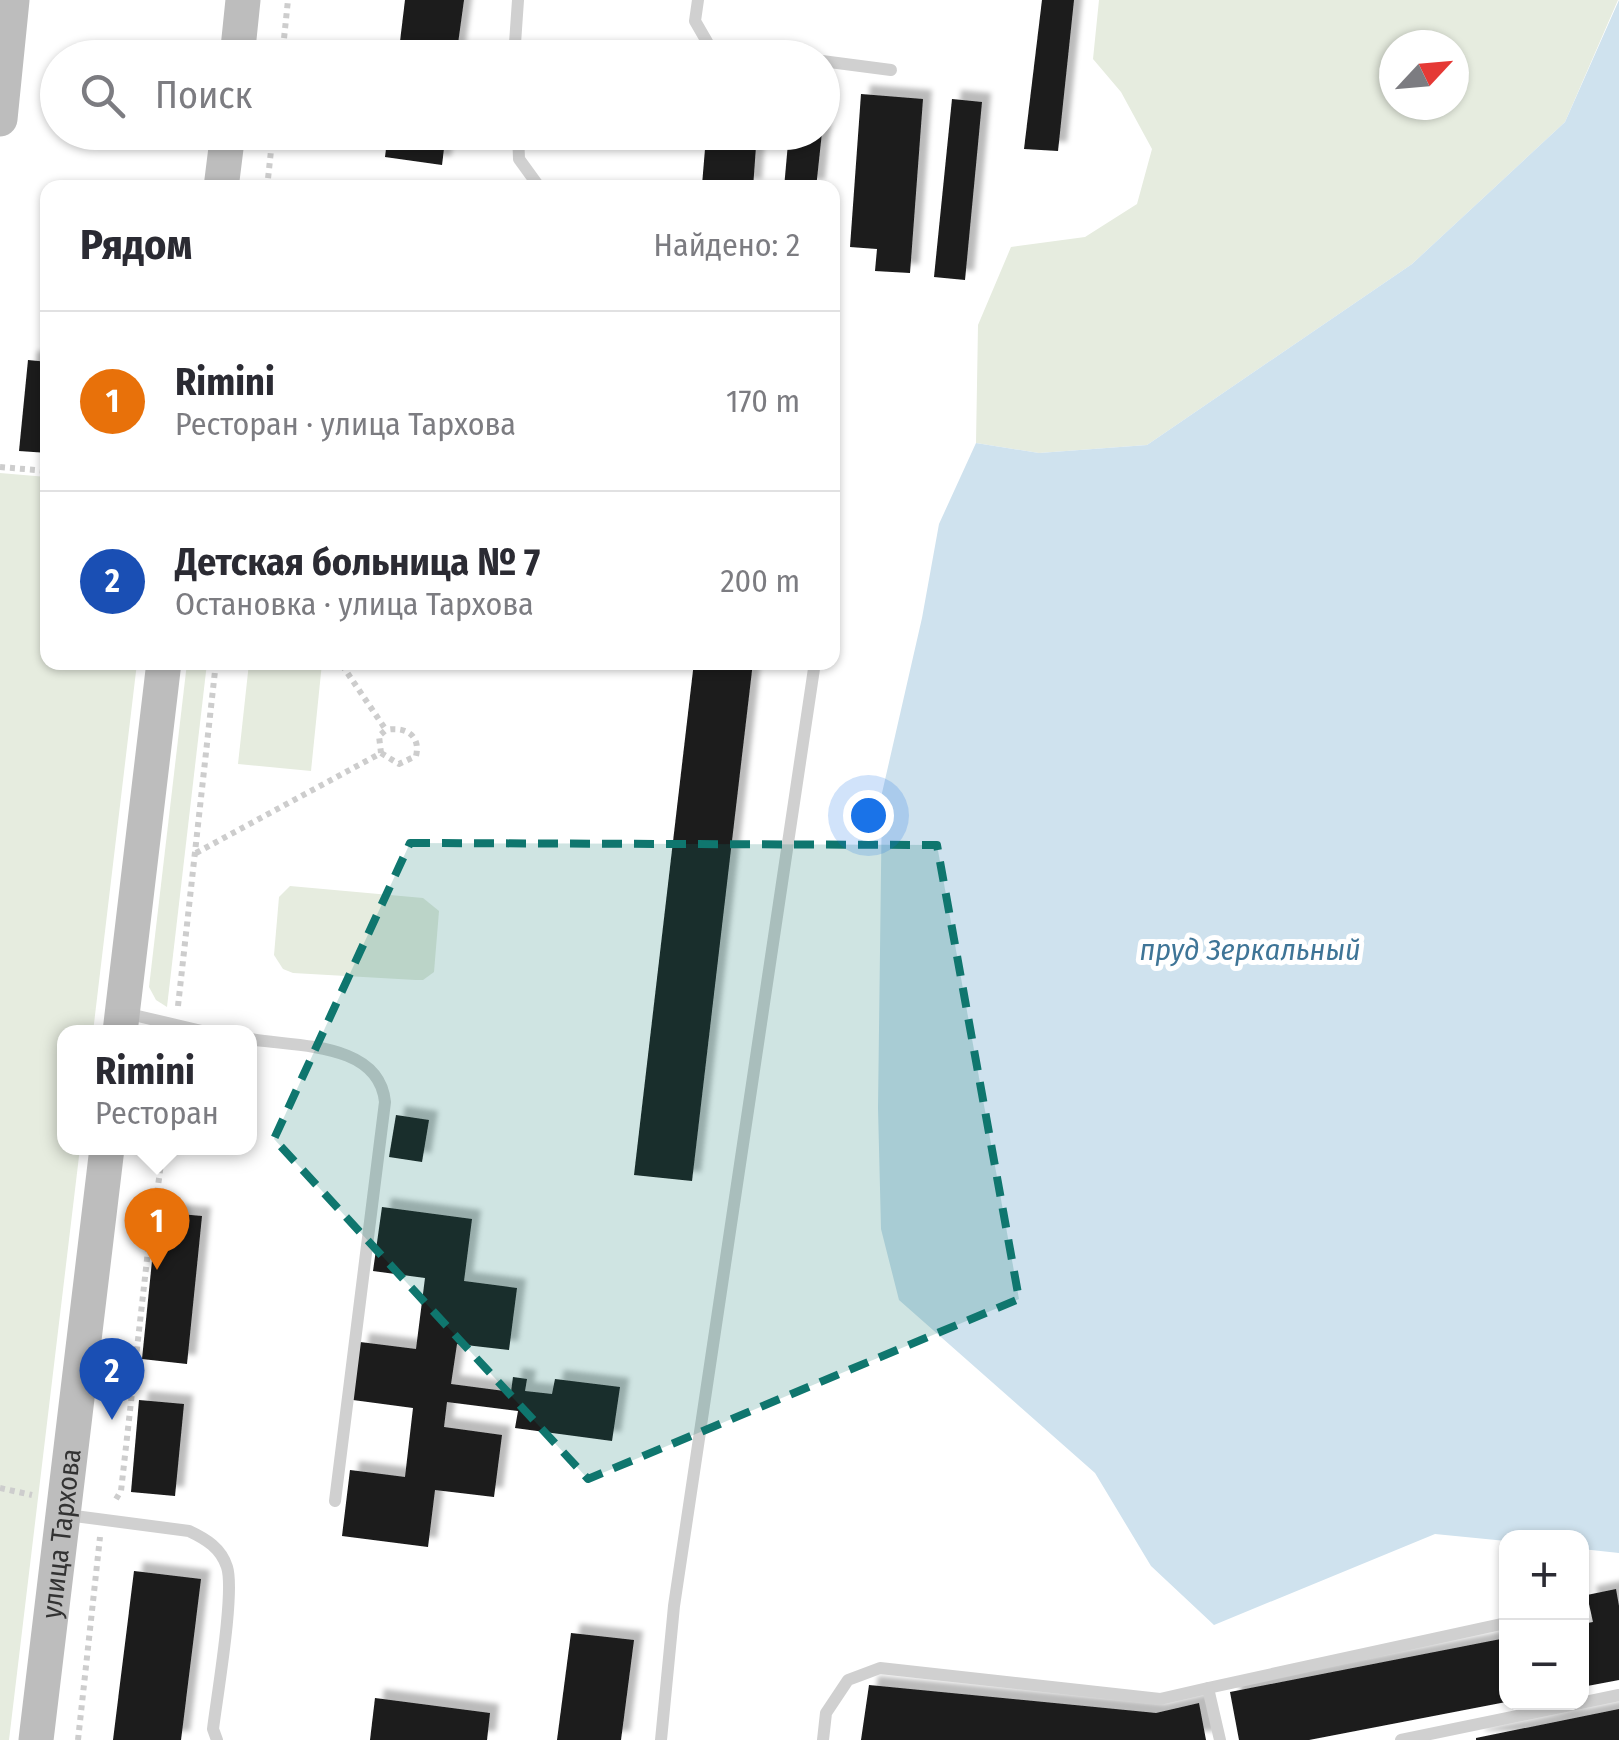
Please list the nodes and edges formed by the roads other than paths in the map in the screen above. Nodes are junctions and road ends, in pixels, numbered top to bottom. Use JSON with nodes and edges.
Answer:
{"nodes":[{"id":1,"x":12,"y":0,"type":"edge"},
{"id":2,"x":244,"y":0,"type":"edge"},
{"id":3,"x":518,"y":0,"type":"edge"},
{"id":4,"x":698,"y":0,"type":"edge"},
{"id":5,"x":238,"y":40,"type":"edge"},
{"id":6,"x":515,"y":40,"type":"edge"},
{"id":7,"x":706,"y":40,"type":"edge"},
{"id":8,"x":840,"y":63,"type":"edge"},
{"id":9,"x":891,"y":70,"type":"dead end"},
{"id":10,"x":0,"y":119,"type":"edge"},
{"id":11,"x":226,"y":150,"type":"edge"},
{"id":12,"x":519,"y":150,"type":"edge"},
{"id":13,"x":222,"y":180,"type":"edge"},
{"id":14,"x":534,"y":180,"type":"edge"},
{"id":15,"x":163,"y":670,"type":"edge"},
{"id":16,"x":814,"y":670,"type":"edge"},
{"id":17,"x":122,"y":1022,"type":"edge"},
{"id":18,"x":180,"y":1025,"type":"edge"},
{"id":19,"x":257,"y":1040,"type":"edge"},
{"id":20,"x":106,"y":1155,"type":"edge"},
{"id":21,"x":335,"y":1501,"type":"dead end"},
{"id":22,"x":53,"y":1506,"type":"junction"},
{"id":23,"x":1499,"y":1626,"type":"edge"},
{"id":24,"x":1208,"y":1688,"type":"junction"},
{"id":25,"x":1619,"y":1695,"type":"edge"},
{"id":26,"x":36,"y":1740,"type":"edge"},
{"id":27,"x":218,"y":1740,"type":"edge"},
{"id":28,"x":661,"y":1740,"type":"edge"},
{"id":29,"x":823,"y":1740,"type":"edge"},
{"id":30,"x":1220,"y":1740,"type":"edge"},
{"id":31,"x":1401,"y":1740,"type":"edge"}],
"edges":[{"from":1,"to":10,"type":"main road"},
{"from":2,"to":5,"type":"main road"},
{"from":3,"to":6,"type":"lane"},
{"from":4,"to":7,"type":"lane"},
{"from":8,"to":9,"type":"lane"},
{"from":11,"to":13,"type":"main road"},
{"from":12,"to":14,"type":"lane"},
{"from":15,"to":17,"type":"main road"},
{"from":16,"to":28,"type":"lane"},
{"from":17,"to":18,"type":"lane"},
{"from":19,"to":21,"type":"lane"},
{"from":20,"to":22,"type":"main road","name":"улица Тархова"},
{"from":22,"to":26,"type":"main road","name":"улица Тархова"},
{"from":22,"to":27,"type":"lane"},
{"from":23,"to":24,"type":"lane"},
{"from":24,"to":29,"type":"lane"},
{"from":24,"to":30,"type":"lane"},
{"from":25,"to":31,"type":"lane"}]}
